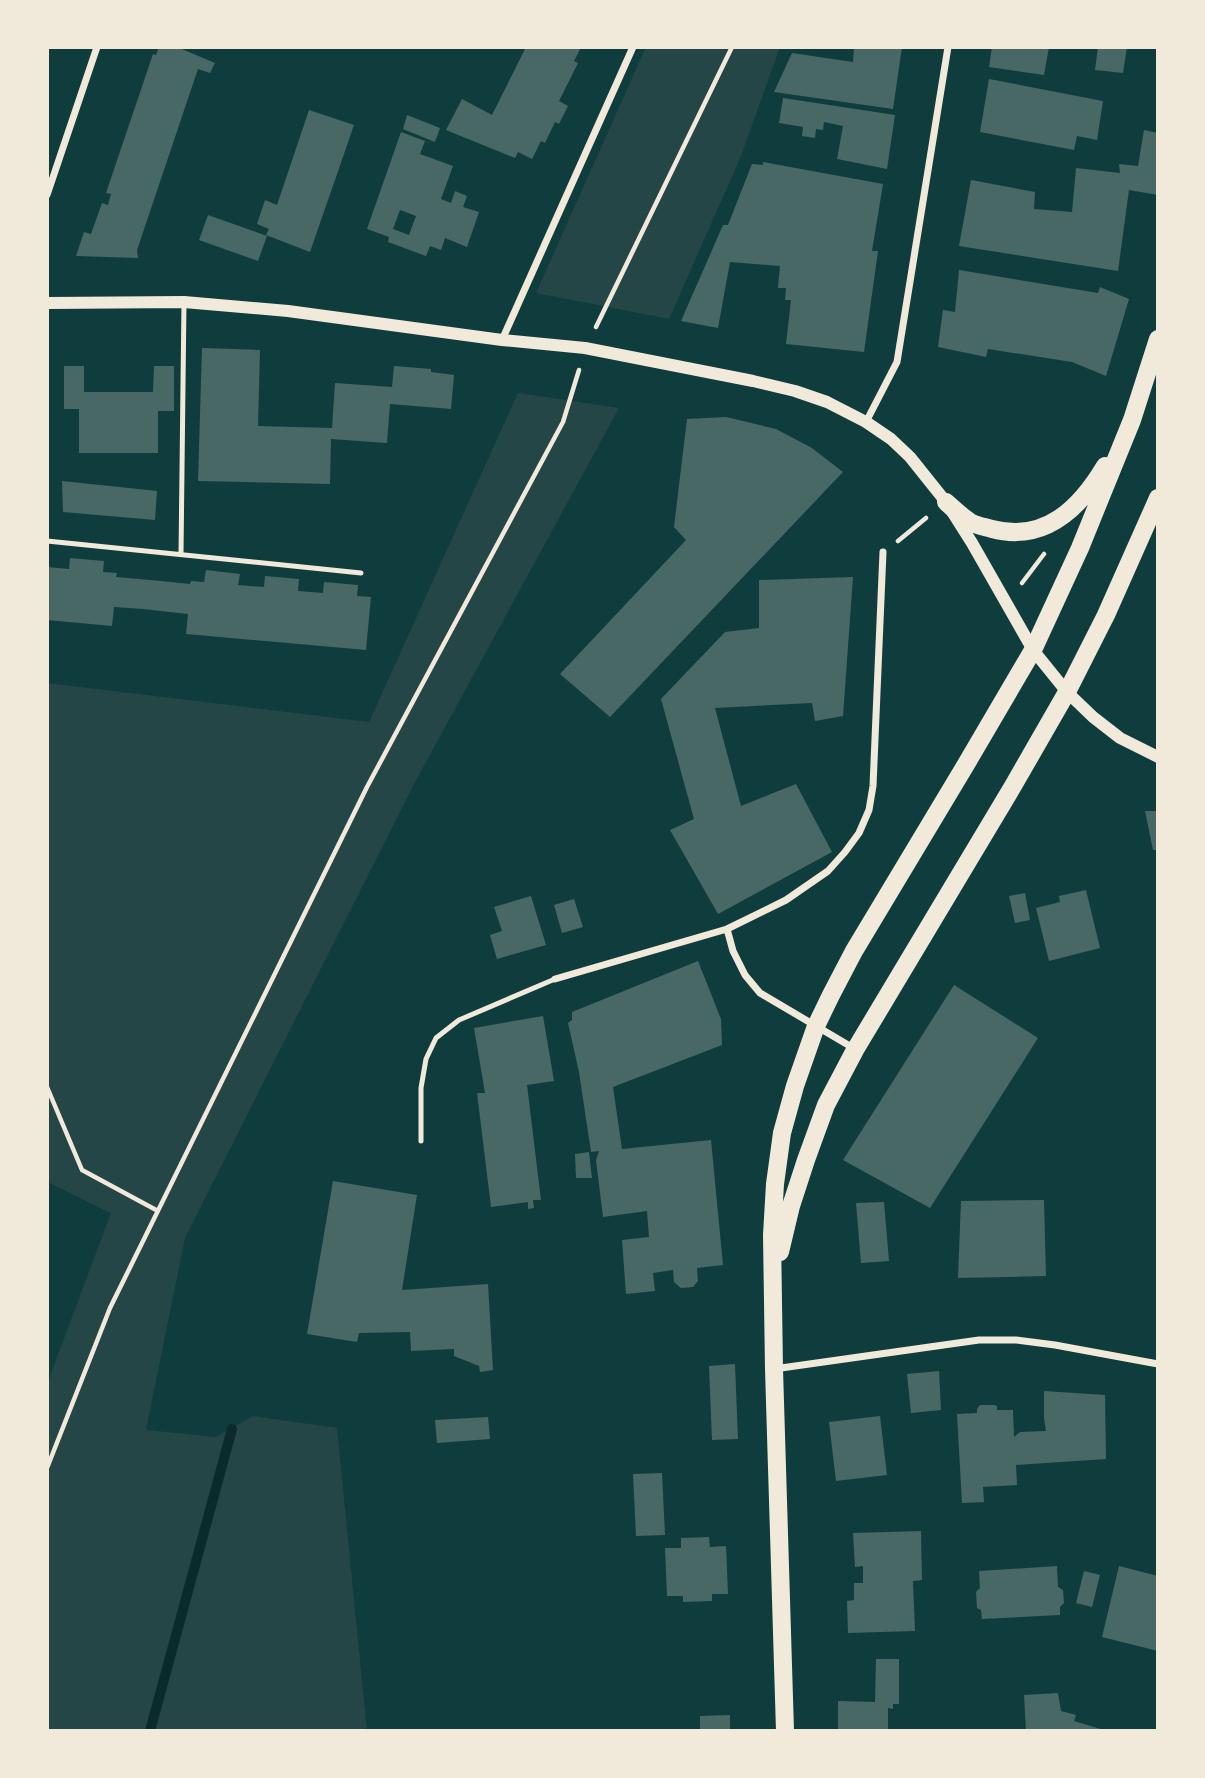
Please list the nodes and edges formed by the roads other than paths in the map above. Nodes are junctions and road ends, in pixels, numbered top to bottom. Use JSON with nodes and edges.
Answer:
{"nodes":[{"id":1,"x":97,"y":47,"type":"edge"},
{"id":2,"x":633,"y":47,"type":"edge"},
{"id":3,"x":948,"y":47,"type":"edge"},
{"id":4,"x":47,"y":195,"type":"edge"},
{"id":5,"x":184,"y":302,"type":"junction"},
{"id":6,"x":47,"y":303,"type":"edge"},
{"id":7,"x":1158,"y":339,"type":"edge"},
{"id":8,"x":502,"y":340,"type":"junction"},
{"id":9,"x":1132,"y":420,"type":"junction"},
{"id":10,"x":866,"y":422,"type":"junction"},
{"id":11,"x":1158,"y":498,"type":"edge"},
{"id":12,"x":946,"y":502,"type":"junction"},
{"id":13,"x":47,"y":541,"type":"edge"},
{"id":14,"x":883,"y":552,"type":"road end"},
{"id":15,"x":181,"y":554,"type":"junction"},
{"id":16,"x":361,"y":573,"type":"dead end"},
{"id":17,"x":1033,"y":650,"type":"junction"},
{"id":18,"x":1067,"y":692,"type":"junction"},
{"id":19,"x":1158,"y":757,"type":"edge"},
{"id":20,"x":727,"y":929,"type":"junction"},
{"id":21,"x":555,"y":979,"type":"joint"},
{"id":22,"x":816,"y":1026,"type":"junction"},
{"id":23,"x":855,"y":1050,"type":"junction"},
{"id":24,"x":421,"y":1141,"type":"dead end"},
{"id":25,"x":774,"y":1322,"type":"junction"},
{"id":26,"x":1158,"y":1364,"type":"edge"},
{"id":27,"x":774,"y":1369,"type":"junction"},
{"id":28,"x":785,"y":1731,"type":"edge"}],
"edges":[{"from":1,"to":4,"type":"street"},
{"from":2,"to":8,"type":"street"},
{"from":3,"to":10,"type":"street"},
{"from":5,"to":6,"type":"street"},
{"from":5,"to":8,"type":"street"},
{"from":5,"to":15,"type":"lane"},
{"from":7,"to":9,"type":"main road"},
{"from":8,"to":10,"type":"street"},
{"from":9,"to":12,"type":"main road"},
{"from":9,"to":17,"type":"main road"},
{"from":10,"to":12,"type":"street"},
{"from":11,"to":18,"type":"main road"},
{"from":12,"to":17,"type":"street"},
{"from":13,"to":15,"type":"lane"},
{"from":14,"to":20,"type":"street"},
{"from":15,"to":16,"type":"lane"},
{"from":17,"to":18,"type":"street"},
{"from":17,"to":22,"type":"main road"},
{"from":18,"to":19,"type":"street"},
{"from":18,"to":23,"type":"main road"},
{"from":20,"to":21,"type":"street"},
{"from":20,"to":22,"type":"street"},
{"from":21,"to":24,"type":"lane"},
{"from":22,"to":23,"type":"street"},
{"from":22,"to":25,"type":"main road"},
{"from":23,"to":25,"type":"main road"},
{"from":25,"to":27,"type":"main road"},
{"from":26,"to":27,"type":"street"},
{"from":27,"to":28,"type":"main road"}]}
